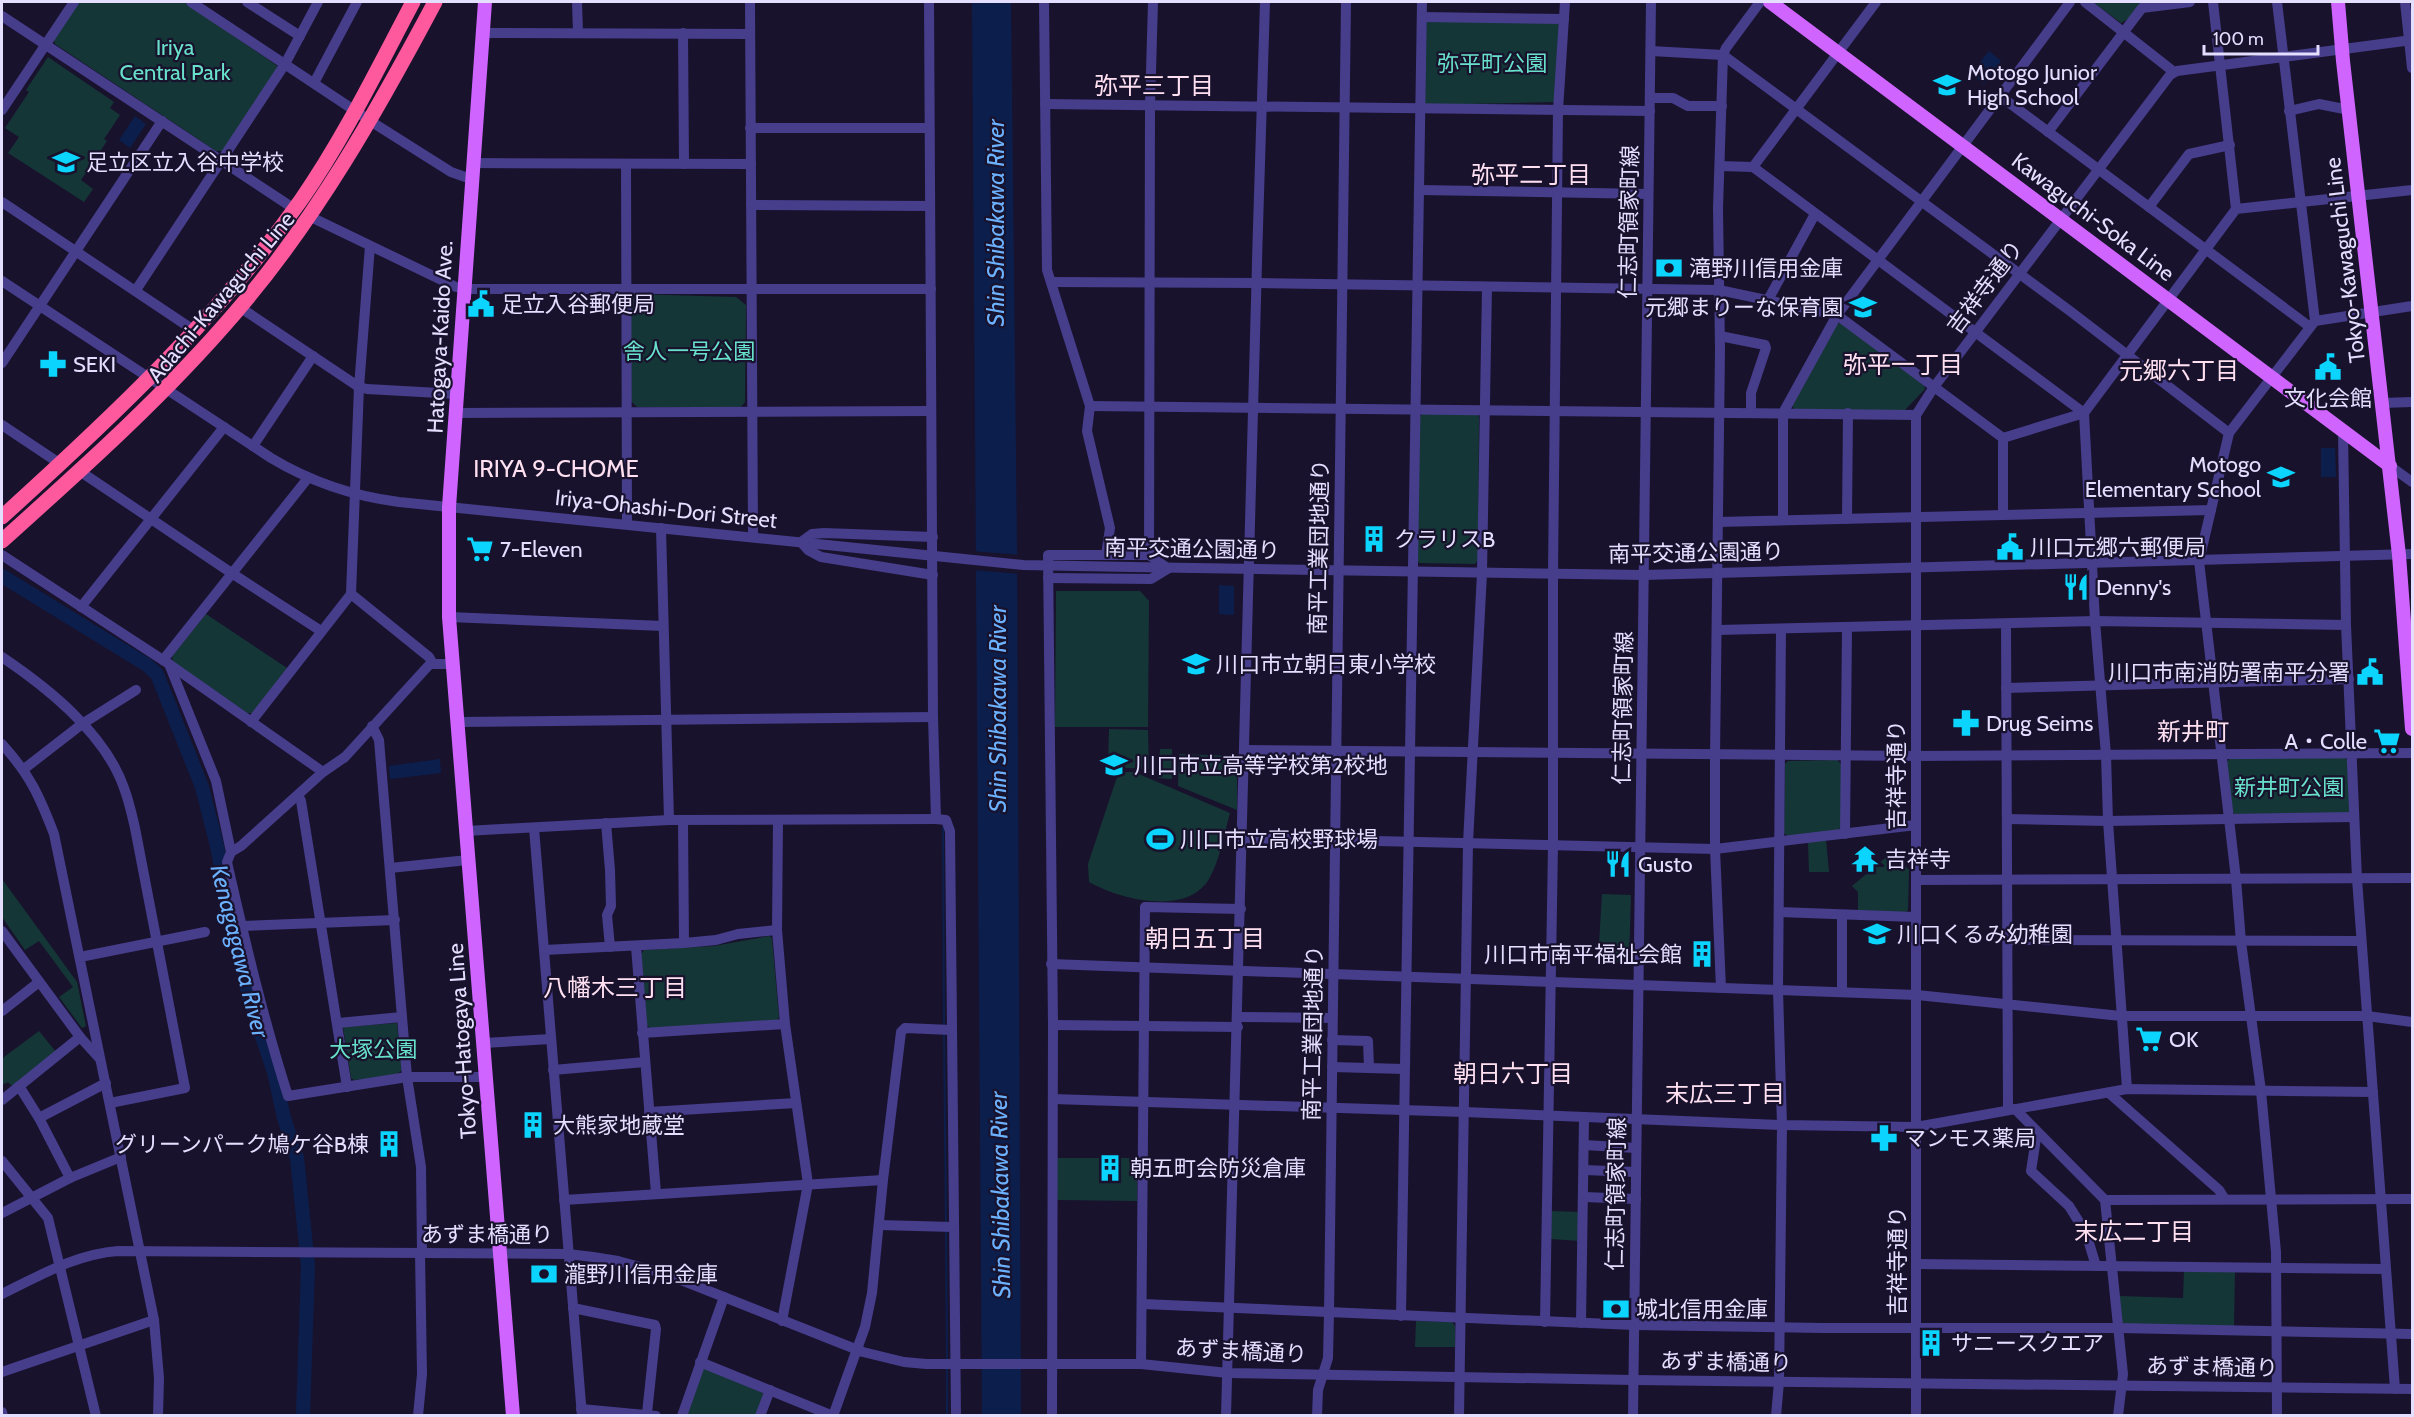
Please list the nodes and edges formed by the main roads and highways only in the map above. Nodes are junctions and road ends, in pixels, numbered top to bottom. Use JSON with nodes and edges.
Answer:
{"nodes":[{"id":1,"x":411,"y":2,"type":"edge"},
{"id":2,"x":422,"y":2,"type":"edge"},
{"id":3,"x":429,"y":2,"type":"edge"},
{"id":4,"x":435,"y":2,"type":"edge"},
{"id":5,"x":441,"y":2,"type":"edge"},
{"id":6,"x":1770,"y":2,"type":"edge"},
{"id":7,"x":2338,"y":2,"type":"edge"},
{"id":8,"x":483,"y":6,"type":"edge"},
{"id":9,"x":296,"y":202,"type":"junction"},
{"id":10,"x":2390,"y":466,"type":"junction"},
{"id":11,"x":49,"y":498,"type":"junction"},
{"id":12,"x":2,"y":510,"type":"edge"},
{"id":13,"x":2,"y":517,"type":"edge"},
{"id":14,"x":2,"y":541,"type":"edge"},
{"id":15,"x":2,"y":549,"type":"edge"},
{"id":16,"x":2406,"y":555,"type":"edge"},
{"id":17,"x":453,"y":664,"type":"joint"},
{"id":18,"x":2412,"y":729,"type":"edge"},
{"id":19,"x":513,"y":1416,"type":"edge"}],
"edges":[{"from":1,"to":9,"type":"main road","name":"Adachi-Kawaguchi Line"},
{"from":1,"to":9,"type":"highway","bridge":true},
{"from":2,"to":9,"type":"highway","bridge":true},
{"from":3,"to":11,"type":"highway","bridge":true},
{"from":4,"to":11,"type":"highway","bridge":true},
{"from":5,"to":15,"type":"main road","name":"Adachi-Kawaguchi Line"},
{"from":6,"to":10,"type":"main road","name":"Kawaguchi-Soka Line"},
{"from":7,"to":10,"type":"main road","name":"Tokyo-Kawaguchi Line"},
{"from":8,"to":17,"type":"main road","name":"Hatogaya-Kaido Ave."},
{"from":9,"to":12,"type":"main road","name":"Adachi-Kawaguchi Line"},
{"from":9,"to":13,"type":"highway","bridge":true},
{"from":10,"to":16,"type":"main road","name":"Tokyo-Kawaguchi Line"},
{"from":11,"to":14,"type":"highway","bridge":true},
{"from":16,"to":18,"type":"main road","name":"Tokyo-Kawaguchi Line"},
{"from":17,"to":19,"type":"main road","name":"Tokyo-Hatogaya Line"}]}
